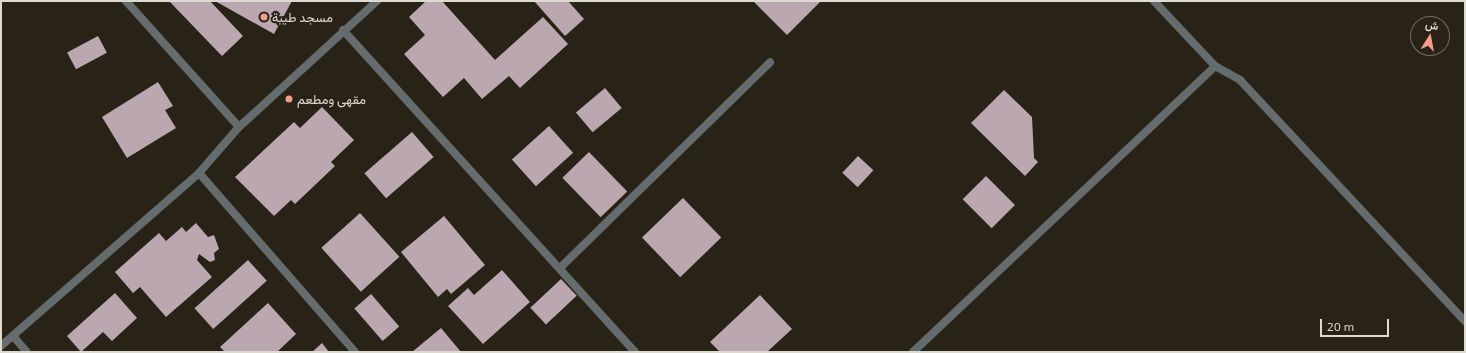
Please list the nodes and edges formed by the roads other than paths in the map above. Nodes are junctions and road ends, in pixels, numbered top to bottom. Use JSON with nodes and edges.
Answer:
{"nodes":[{"id":1,"x":126,"y":1,"type":"edge"},
{"id":2,"x":377,"y":1,"type":"edge"},
{"id":3,"x":1154,"y":1,"type":"edge"},
{"id":4,"x":343,"y":30,"type":"junction"},
{"id":5,"x":770,"y":62,"type":"dead end"},
{"id":6,"x":1215,"y":66,"type":"junction"},
{"id":7,"x":239,"y":127,"type":"junction"},
{"id":8,"x":199,"y":173,"type":"junction"},
{"id":9,"x":560,"y":268,"type":"junction"},
{"id":10,"x":1465,"y":321,"type":"edge"},
{"id":11,"x":13,"y":336,"type":"junction"},
{"id":12,"x":1,"y":346,"type":"edge"},
{"id":13,"x":27,"y":352,"type":"edge"},
{"id":14,"x":355,"y":352,"type":"edge"},
{"id":15,"x":635,"y":352,"type":"edge"},
{"id":16,"x":913,"y":352,"type":"edge"}],
"edges":[{"from":1,"to":7,"type":"street"},
{"from":2,"to":4,"type":"street"},
{"from":3,"to":6,"type":"street"},
{"from":4,"to":7,"type":"street"},
{"from":4,"to":9,"type":"street"},
{"from":5,"to":9,"type":"street"},
{"from":6,"to":10,"type":"street"},
{"from":6,"to":16,"type":"street"},
{"from":7,"to":8,"type":"street"},
{"from":8,"to":11,"type":"street"},
{"from":8,"to":14,"type":"street"},
{"from":9,"to":15,"type":"street"},
{"from":11,"to":12,"type":"street"},
{"from":11,"to":13,"type":"street"}]}
